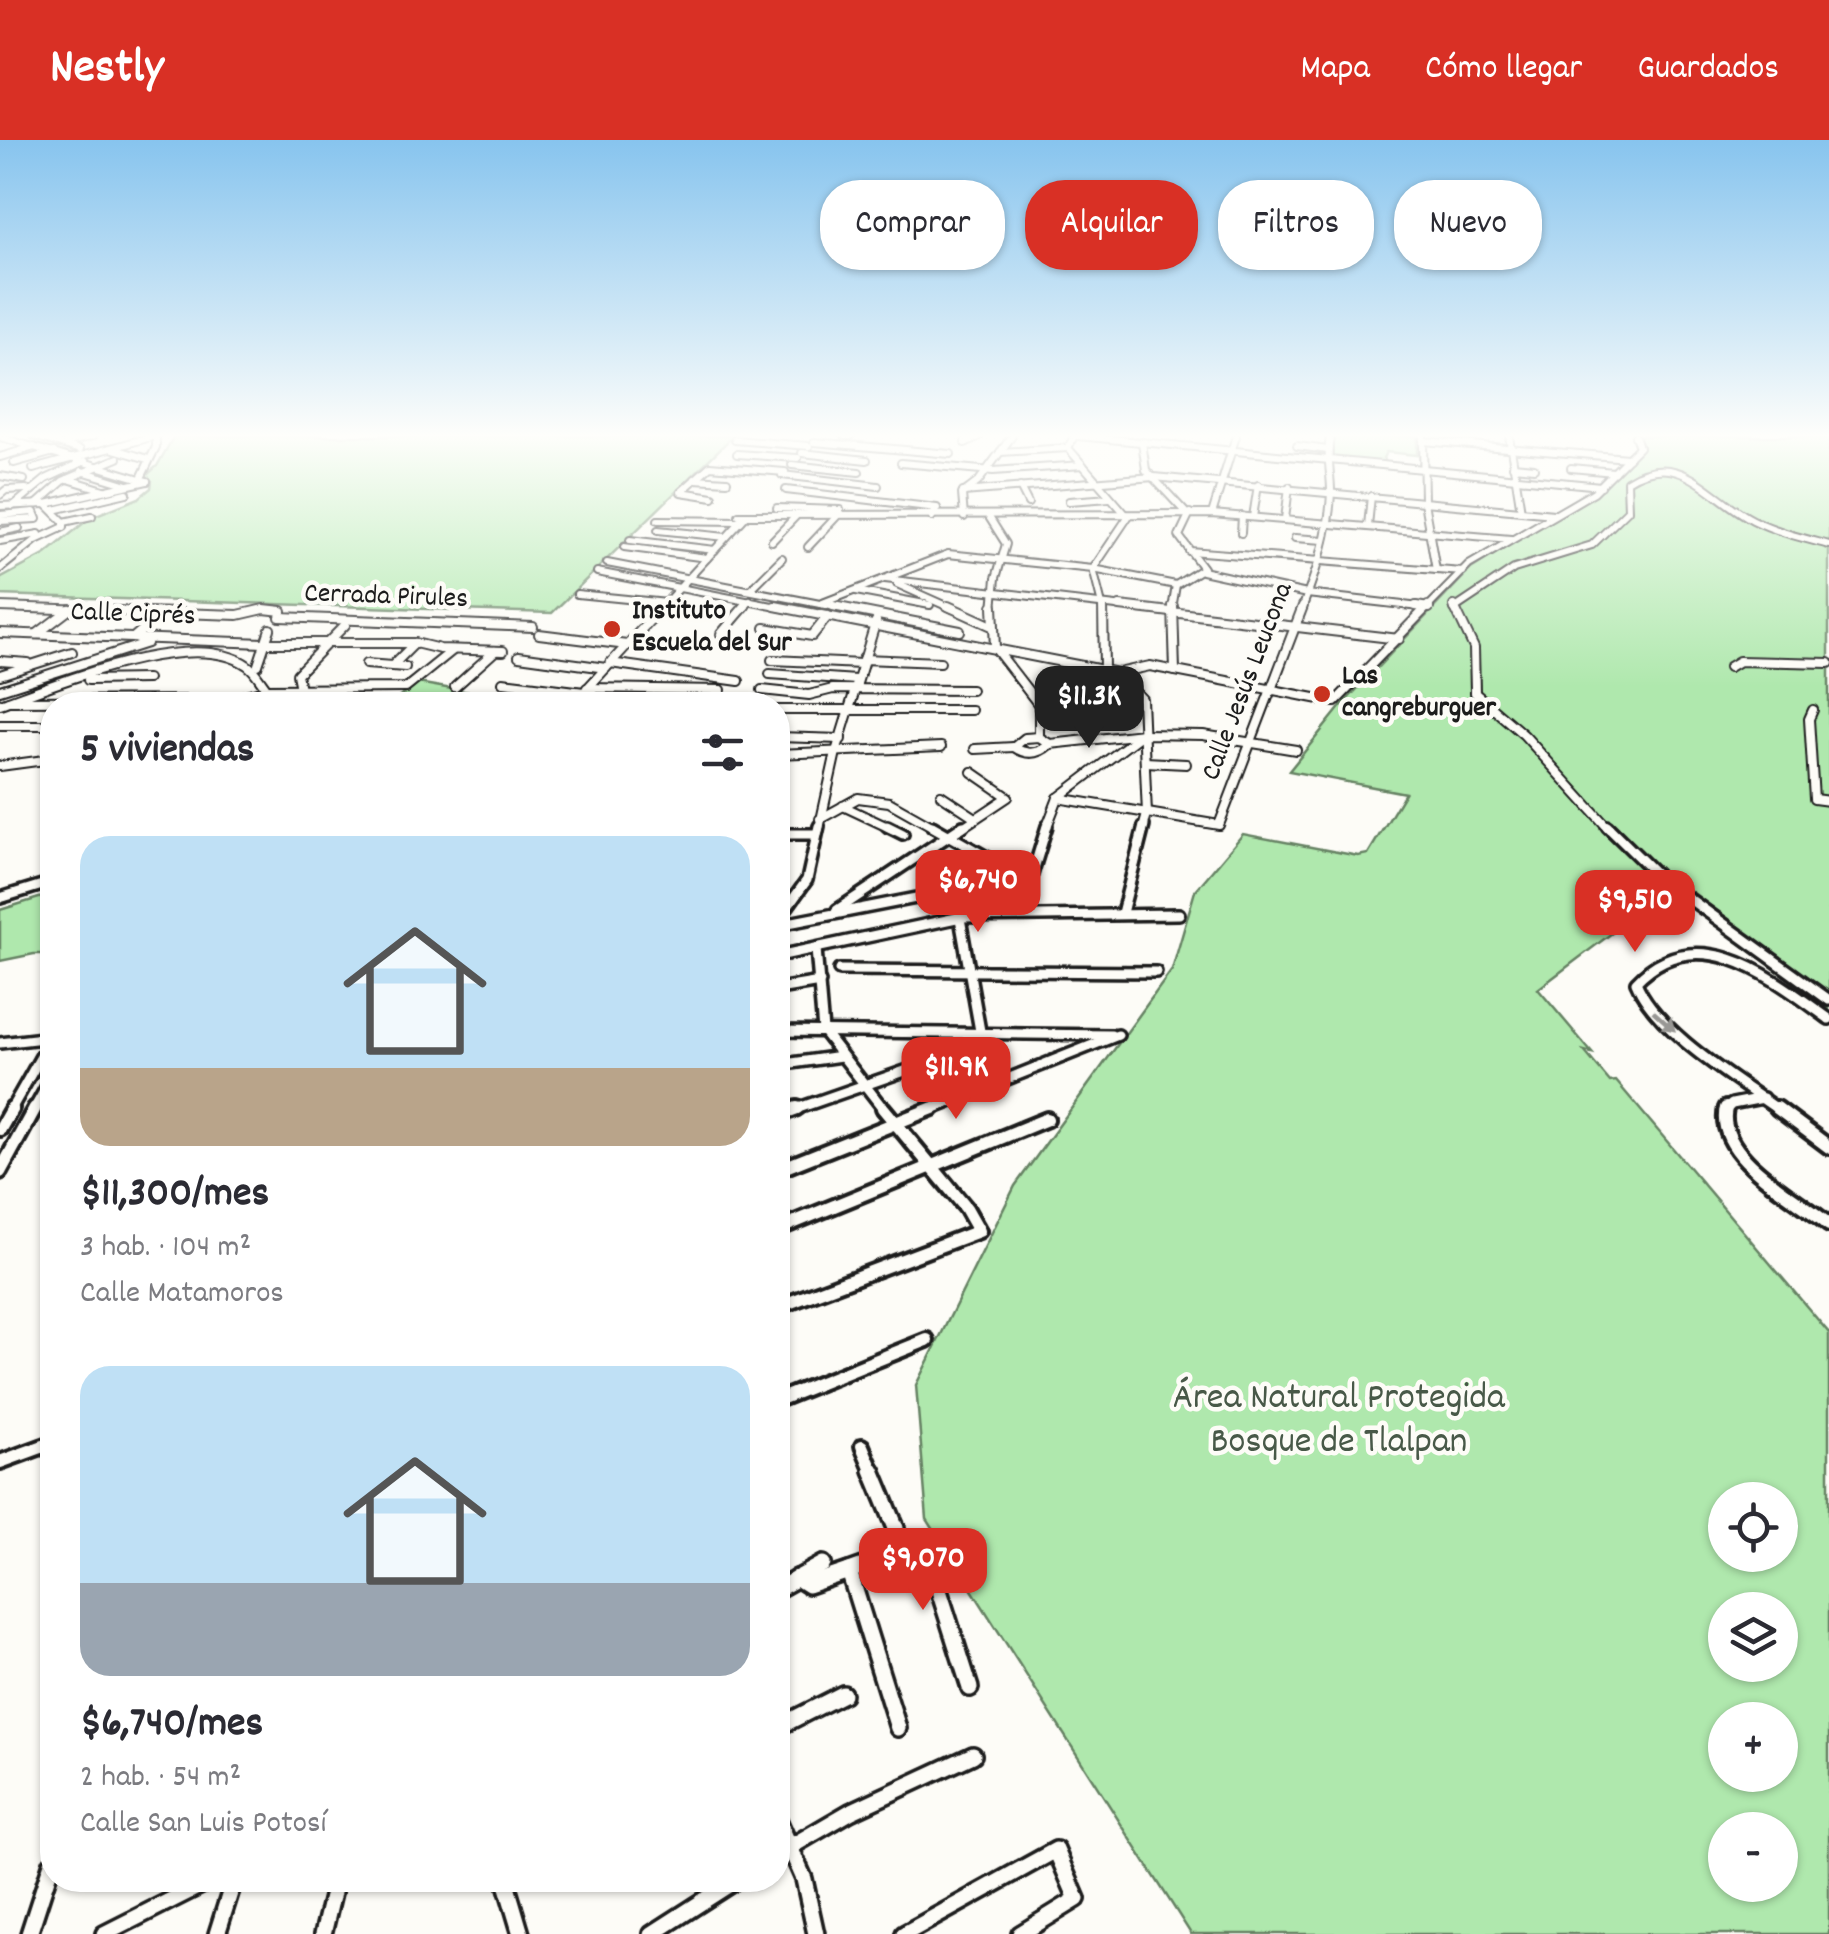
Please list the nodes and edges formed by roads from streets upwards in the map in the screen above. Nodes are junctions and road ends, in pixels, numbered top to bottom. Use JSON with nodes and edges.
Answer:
{"nodes":[{"id":1,"x":75,"y":520,"type":"edge"},
{"id":2,"x":740,"y":520,"type":"edge"},
{"id":3,"x":792,"y":520,"type":"edge"},
{"id":4,"x":828,"y":520,"type":"edge"},
{"id":5,"x":990,"y":520,"type":"edge"},
{"id":6,"x":1126,"y":520,"type":"edge"},
{"id":7,"x":1185,"y":520,"type":"edge"},
{"id":8,"x":1242,"y":520,"type":"edge"},
{"id":9,"x":1295,"y":520,"type":"edge"},
{"id":10,"x":1369,"y":520,"type":"edge"},
{"id":11,"x":1426,"y":520,"type":"edge"},
{"id":12,"x":1545,"y":520,"type":"edge"},
{"id":13,"x":1619,"y":520,"type":"edge"},
{"id":14,"x":1755,"y":520,"type":"edge"},
{"id":15,"x":64,"y":522,"type":"joint"},
{"id":16,"x":1327,"y":522,"type":"junction"},
{"id":17,"x":1368,"y":526,"type":"junction"},
{"id":18,"x":19,"y":528,"type":"dead end"},
{"id":19,"x":658,"y":530,"type":"dead end"},
{"id":20,"x":1428,"y":531,"type":"junction"},
{"id":21,"x":0,"y":532,"type":"edge"},
{"id":22,"x":50,"y":533,"type":"junction"},
{"id":23,"x":1241,"y":533,"type":"dead end"},
{"id":24,"x":726,"y":538,"type":"junction"},
{"id":25,"x":1295,"y":538,"type":"dead end"},
{"id":26,"x":1512,"y":539,"type":"junction"},
{"id":27,"x":630,"y":540,"type":"dead end"},
{"id":28,"x":1324,"y":540,"type":"junction"},
{"id":29,"x":0,"y":541,"type":"edge"},
{"id":30,"x":772,"y":541,"type":"dead end"},
{"id":31,"x":1829,"y":545,"type":"edge"},
{"id":32,"x":624,"y":547,"type":"dead end"},
{"id":33,"x":808,"y":547,"type":"dead end"},
{"id":34,"x":715,"y":550,"type":"junction"},
{"id":35,"x":1189,"y":550,"type":"junction"},
{"id":36,"x":707,"y":558,"type":"junction"},
{"id":37,"x":782,"y":558,"type":"dead end"},
{"id":38,"x":997,"y":559,"type":"junction"},
{"id":39,"x":1320,"y":561,"type":"junction"},
{"id":40,"x":607,"y":564,"type":"dead end"},
{"id":41,"x":0,"y":569,"type":"edge"},
{"id":42,"x":1093,"y":569,"type":"junction"},
{"id":43,"x":1436,"y":570,"type":"junction"},
{"id":44,"x":1202,"y":571,"type":"junction"},
{"id":45,"x":597,"y":572,"type":"dead end"},
{"id":46,"x":1463,"y":572,"type":"junction"},
{"id":47,"x":689,"y":578,"type":"junction"},
{"id":48,"x":885,"y":579,"type":"junction"},
{"id":49,"x":1176,"y":585,"type":"junction"},
{"id":50,"x":680,"y":588,"type":"junction"},
{"id":51,"x":750,"y":590,"type":"junction"},
{"id":52,"x":855,"y":591,"type":"junction"},
{"id":53,"x":993,"y":592,"type":"junction"},
{"id":54,"x":578,"y":594,"type":"dead end"},
{"id":55,"x":1307,"y":594,"type":"junction"},
{"id":56,"x":750,"y":601,"type":"junction"},
{"id":57,"x":667,"y":603,"type":"junction"},
{"id":58,"x":818,"y":603,"type":"junction"},
{"id":59,"x":1103,"y":604,"type":"junction"},
{"id":60,"x":930,"y":605,"type":"dead end"},
{"id":61,"x":0,"y":607,"type":"edge"},
{"id":62,"x":1429,"y":608,"type":"junction"},
{"id":63,"x":70,"y":610,"type":"junction"},
{"id":64,"x":805,"y":612,"type":"junction"},
{"id":65,"x":1172,"y":612,"type":"junction"},
{"id":66,"x":162,"y":613,"type":"junction"},
{"id":67,"x":828,"y":616,"type":"junction"},
{"id":68,"x":280,"y":617,"type":"junction"},
{"id":69,"x":876,"y":621,"type":"junction"},
{"id":70,"x":344,"y":626,"type":"dead end"},
{"id":71,"x":992,"y":626,"type":"junction"},
{"id":72,"x":765,"y":628,"type":"dead end"},
{"id":73,"x":1297,"y":628,"type":"junction"},
{"id":74,"x":960,"y":631,"type":"dead end"},
{"id":75,"x":0,"y":633,"type":"edge"},
{"id":76,"x":722,"y":634,"type":"dead end"},
{"id":77,"x":36,"y":635,"type":"junction"},
{"id":78,"x":133,"y":638,"type":"junction"},
{"id":79,"x":158,"y":639,"type":"junction"},
{"id":80,"x":1399,"y":639,"type":"junction"},
{"id":81,"x":1028,"y":641,"type":"dead end"},
{"id":82,"x":264,"y":643,"type":"junction"},
{"id":83,"x":330,"y":643,"type":"junction"},
{"id":84,"x":414,"y":643,"type":"junction"},
{"id":85,"x":142,"y":644,"type":"junction"},
{"id":86,"x":628,"y":645,"type":"junction"},
{"id":87,"x":995,"y":648,"type":"junction"},
{"id":88,"x":454,"y":649,"type":"junction"},
{"id":89,"x":72,"y":652,"type":"dead end"},
{"id":90,"x":1020,"y":652,"type":"junction"},
{"id":91,"x":518,"y":656,"type":"dead end"},
{"id":92,"x":0,"y":661,"type":"edge"},
{"id":93,"x":862,"y":662,"type":"junction"},
{"id":94,"x":940,"y":662,"type":"dead end"},
{"id":95,"x":1829,"y":663,"type":"edge"},
{"id":96,"x":34,"y":664,"type":"junction"},
{"id":97,"x":366,"y":664,"type":"dead end"},
{"id":98,"x":258,"y":665,"type":"dead end"},
{"id":99,"x":608,"y":665,"type":"junction"},
{"id":100,"x":392,"y":666,"type":"junction"},
{"id":101,"x":405,"y":667,"type":"dead end"},
{"id":102,"x":1729,"y":668,"type":"dead end"},
{"id":103,"x":1104,"y":670,"type":"junction"},
{"id":104,"x":1176,"y":671,"type":"junction"},
{"id":105,"x":1118,"y":672,"type":"junction"},
{"id":106,"x":0,"y":675,"type":"edge"},
{"id":107,"x":148,"y":678,"type":"dead end"},
{"id":108,"x":74,"y":680,"type":"junction"},
{"id":109,"x":504,"y":682,"type":"dead end"},
{"id":110,"x":740,"y":682,"type":"dead end"},
{"id":111,"x":855,"y":685,"type":"junction"},
{"id":112,"x":455,"y":688,"type":"dead end"},
{"id":113,"x":267,"y":689,"type":"junction"},
{"id":114,"x":300,"y":689,"type":"junction"},
{"id":115,"x":0,"y":690,"type":"edge"},
{"id":116,"x":283,"y":690,"type":"joint"},
{"id":117,"x":586,"y":690,"type":"junction"},
{"id":118,"x":722,"y":690,"type":"dead end"},
{"id":119,"x":762,"y":690,"type":"dead end"},
{"id":120,"x":971,"y":690,"type":"dead end"},
{"id":121,"x":1272,"y":690,"type":"junction"},
{"id":122,"x":258,"y":692,"type":"edge"},
{"id":123,"x":782,"y":692,"type":"edge"},
{"id":124,"x":790,"y":693,"type":"edge"},
{"id":125,"x":4,"y":703,"type":"edge"},
{"id":126,"x":40,"y":703,"type":"edge"},
{"id":127,"x":790,"y":710,"type":"edge"},
{"id":128,"x":971,"y":710,"type":"dead end"},
{"id":129,"x":1813,"y":710,"type":"dead end"},
{"id":130,"x":848,"y":712,"type":"junction"},
{"id":131,"x":40,"y":724,"type":"edge"},
{"id":132,"x":0,"y":725,"type":"edge"},
{"id":133,"x":1143,"y":734,"type":"junction"},
{"id":134,"x":1038,"y":737,"type":"junction"},
{"id":135,"x":790,"y":738,"type":"edge"},
{"id":136,"x":840,"y":740,"type":"junction"},
{"id":137,"x":1251,"y":742,"type":"junction"},
{"id":138,"x":1050,"y":744,"type":"junction"},
{"id":139,"x":941,"y":748,"type":"dead end"},
{"id":140,"x":1014,"y":748,"type":"junction"},
{"id":141,"x":975,"y":750,"type":"dead end"},
{"id":142,"x":1296,"y":750,"type":"dead end"},
{"id":143,"x":836,"y":752,"type":"junction"},
{"id":144,"x":790,"y":754,"type":"edge"},
{"id":145,"x":40,"y":761,"type":"edge"},
{"id":146,"x":1145,"y":762,"type":"junction"},
{"id":147,"x":1186,"y":764,"type":"dead end"},
{"id":148,"x":0,"y":766,"type":"edge"},
{"id":149,"x":972,"y":772,"type":"dead end"},
{"id":150,"x":941,"y":795,"type":"dead end"},
{"id":151,"x":1058,"y":798,"type":"junction"},
{"id":152,"x":1829,"y":800,"type":"edge"},
{"id":153,"x":842,"y":806,"type":"junction"},
{"id":154,"x":1147,"y":814,"type":"junction"},
{"id":155,"x":976,"y":818,"type":"junction"},
{"id":156,"x":820,"y":819,"type":"junction"},
{"id":157,"x":790,"y":834,"type":"edge"},
{"id":158,"x":816,"y":834,"type":"junction"},
{"id":159,"x":903,"y":834,"type":"dead end"},
{"id":160,"x":946,"y":838,"type":"junction"},
{"id":161,"x":990,"y":859,"type":"dead end"},
{"id":162,"x":1029,"y":876,"type":"junction"},
{"id":163,"x":40,"y":889,"type":"edge"},
{"id":164,"x":955,"y":890,"type":"junction"},
{"id":165,"x":0,"y":901,"type":"edge"},
{"id":166,"x":1024,"y":901,"type":"dead end"},
{"id":167,"x":790,"y":905,"type":"edge"},
{"id":168,"x":832,"y":914,"type":"junction"},
{"id":169,"x":1122,"y":914,"type":"junction"},
{"id":170,"x":1179,"y":914,"type":"dead end"},
{"id":171,"x":961,"y":916,"type":"junction"},
{"id":172,"x":790,"y":921,"type":"edge"},
{"id":173,"x":816,"y":949,"type":"junction"},
{"id":174,"x":790,"y":954,"type":"edge"},
{"id":175,"x":839,"y":970,"type":"dead end"},
{"id":176,"x":969,"y":970,"type":"junction"},
{"id":177,"x":1156,"y":972,"type":"dead end"},
{"id":178,"x":820,"y":982,"type":"junction"},
{"id":179,"x":790,"y":987,"type":"edge"},
{"id":180,"x":1829,"y":1000,"type":"edge"},
{"id":181,"x":1829,"y":1019,"type":"edge"},
{"id":182,"x":790,"y":1031,"type":"edge"},
{"id":183,"x":823,"y":1031,"type":"junction"},
{"id":184,"x":980,"y":1032,"type":"junction"},
{"id":185,"x":40,"y":1038,"type":"edge"},
{"id":186,"x":0,"y":1043,"type":"edge"},
{"id":187,"x":968,"y":1049,"type":"dead end"},
{"id":188,"x":841,"y":1056,"type":"junction"},
{"id":189,"x":40,"y":1058,"type":"edge"},
{"id":190,"x":790,"y":1063,"type":"edge"},
{"id":191,"x":864,"y":1086,"type":"junction"},
{"id":192,"x":1764,"y":1098,"type":"junction"},
{"id":193,"x":40,"y":1099,"type":"edge"},
{"id":194,"x":790,"y":1111,"type":"edge"},
{"id":195,"x":1047,"y":1119,"type":"dead end"},
{"id":196,"x":895,"y":1125,"type":"junction"},
{"id":197,"x":0,"y":1129,"type":"edge"},
{"id":198,"x":1829,"y":1148,"type":"edge"},
{"id":199,"x":790,"y":1165,"type":"edge"},
{"id":200,"x":928,"y":1166,"type":"junction"},
{"id":201,"x":0,"y":1172,"type":"edge"},
{"id":202,"x":790,"y":1225,"type":"edge"},
{"id":203,"x":1829,"y":1226,"type":"edge"},
{"id":204,"x":790,"y":1302,"type":"edge"},
{"id":205,"x":927,"y":1340,"type":"dead end"},
{"id":206,"x":790,"y":1395,"type":"edge"},
{"id":207,"x":862,"y":1446,"type":"dead end"},
{"id":208,"x":40,"y":1447,"type":"edge"},
{"id":209,"x":0,"y":1462,"type":"edge"},
{"id":210,"x":894,"y":1554,"type":"junction"},
{"id":211,"x":823,"y":1564,"type":"dead end"},
{"id":212,"x":850,"y":1570,"type":"junction"},
{"id":213,"x":796,"y":1578,"type":"junction"},
{"id":214,"x":790,"y":1582,"type":"edge"},
{"id":215,"x":970,"y":1688,"type":"dead end"},
{"id":216,"x":843,"y":1694,"type":"dead end"},
{"id":217,"x":790,"y":1720,"type":"edge"},
{"id":218,"x":898,"y":1728,"type":"dead end"},
{"id":219,"x":974,"y":1755,"type":"dead end"},
{"id":220,"x":790,"y":1847,"type":"edge"},
{"id":221,"x":790,"y":1859,"type":"edge"},
{"id":222,"x":42,"y":1892,"type":"edge"},
{"id":223,"x":187,"y":1892,"type":"edge"},
{"id":224,"x":230,"y":1892,"type":"edge"},
{"id":225,"x":333,"y":1892,"type":"edge"},
{"id":226,"x":509,"y":1892,"type":"edge"},
{"id":227,"x":717,"y":1892,"type":"edge"},
{"id":228,"x":28,"y":1934,"type":"edge"},
{"id":229,"x":104,"y":1934,"type":"edge"},
{"id":230,"x":217,"y":1934,"type":"edge"},
{"id":231,"x":324,"y":1934,"type":"edge"},
{"id":232,"x":521,"y":1934,"type":"edge"},
{"id":233,"x":652,"y":1934,"type":"edge"},
{"id":234,"x":816,"y":1934,"type":"edge"},
{"id":235,"x":904,"y":1934,"type":"edge"},
{"id":236,"x":1020,"y":1934,"type":"edge"}],
"edges":[{"from":1,"to":15,"type":"street"},
{"from":2,"to":24,"type":"street"},
{"from":3,"to":30,"type":"street"},
{"from":4,"to":33,"type":"street"},
{"from":5,"to":38,"type":"street"},
{"from":6,"to":42,"type":"street"},
{"from":7,"to":35,"type":"street"},
{"from":8,"to":23,"type":"street"},
{"from":9,"to":16,"type":"street"},
{"from":10,"to":17,"type":"street"},
{"from":11,"to":20,"type":"street"},
{"from":12,"to":26,"type":"street"},
{"from":13,"to":180,"type":"street"},
{"from":14,"to":31,"type":"street"},
{"from":15,"to":22,"type":"street"},
{"from":16,"to":17,"type":"street"},
{"from":16,"to":28,"type":"street","name":"Calle Jesús Leucona"},
{"from":17,"to":20,"type":"street"},
{"from":18,"to":21,"type":"street"},
{"from":19,"to":24,"type":"street"},
{"from":20,"to":26,"type":"street"},
{"from":20,"to":43,"type":"street"},
{"from":22,"to":29,"type":"street"},
{"from":22,"to":41,"type":"street"},
{"from":24,"to":34,"type":"street"},
{"from":25,"to":28,"type":"street"},
{"from":26,"to":46,"type":"street"},
{"from":27,"to":34,"type":"street"},
{"from":28,"to":39,"type":"street","name":"Calle Jesús Leucona"},
{"from":32,"to":36,"type":"street"},
{"from":34,"to":36,"type":"street"},
{"from":35,"to":39,"type":"street"},
{"from":35,"to":44,"type":"street"},
{"from":36,"to":47,"type":"street"},
{"from":37,"to":51,"type":"street"},
{"from":38,"to":42,"type":"street"},
{"from":38,"to":48,"type":"street"},
{"from":38,"to":53,"type":"street"},
{"from":39,"to":43,"type":"street"},
{"from":39,"to":55,"type":"street","name":"Calle Jesús Leucona"},
{"from":40,"to":47,"type":"street"},
{"from":42,"to":49,"type":"street"},
{"from":42,"to":59,"type":"street"},
{"from":43,"to":46,"type":"street"},
{"from":44,"to":49,"type":"street"},
{"from":44,"to":55,"type":"street"},
{"from":45,"to":50,"type":"street"},
{"from":46,"to":62,"type":"street"},
{"from":47,"to":50,"type":"street"},
{"from":47,"to":51,"type":"street"},
{"from":48,"to":52,"type":"street"},
{"from":48,"to":53,"type":"street"},
{"from":48,"to":71,"type":"street"},
{"from":49,"to":65,"type":"street"},
{"from":50,"to":56,"type":"street"},
{"from":50,"to":57,"type":"street"},
{"from":51,"to":58,"type":"street"},
{"from":52,"to":58,"type":"street"},
{"from":52,"to":60,"type":"street"},
{"from":53,"to":59,"type":"street"},
{"from":53,"to":71,"type":"street"},
{"from":54,"to":57,"type":"street"},
{"from":55,"to":62,"type":"street"},
{"from":55,"to":73,"type":"street","name":"Calle Jesús Leucona"},
{"from":56,"to":64,"type":"street"},
{"from":56,"to":76,"type":"street"},
{"from":57,"to":86,"type":"street"},
{"from":58,"to":64,"type":"street"},
{"from":58,"to":69,"type":"street"},
{"from":59,"to":65,"type":"street"},
{"from":59,"to":103,"type":"street"},
{"from":61,"to":63,"type":"street","name":"Cerrada Pirules"},
{"from":62,"to":80,"type":"street"},
{"from":63,"to":66,"type":"street","name":"Cerrada Pirules"},
{"from":63,"to":77,"type":"street"},
{"from":64,"to":67,"type":"street"},
{"from":65,"to":73,"type":"street"},
{"from":65,"to":104,"type":"street"},
{"from":66,"to":68,"type":"street","name":"Cerrada Pirules"},
{"from":66,"to":78,"type":"street"},
{"from":67,"to":69,"type":"street"},
{"from":67,"to":72,"type":"street"},
{"from":68,"to":82,"type":"street"},
{"from":68,"to":86,"type":"street","name":"Cerrada Pirules"},
{"from":69,"to":74,"type":"street"},
{"from":69,"to":87,"type":"street"},
{"from":69,"to":93,"type":"street"},
{"from":70,"to":83,"type":"street"},
{"from":71,"to":87,"type":"street"},
{"from":73,"to":80,"type":"street"},
{"from":73,"to":121,"type":"street","name":"Calle Jesús Leucona"},
{"from":75,"to":77,"type":"street","name":"Calle Ciprés"},
{"from":77,"to":78,"type":"street","name":"Calle Ciprés"},
{"from":78,"to":79,"type":"street","name":"Calle Ciprés"},
{"from":78,"to":85,"type":"street"},
{"from":79,"to":82,"type":"street","name":"Calle Ciprés"},
{"from":79,"to":85,"type":"street"},
{"from":80,"to":121,"type":"street"},
{"from":81,"to":90,"type":"street"},
{"from":82,"to":83,"type":"street","name":"Calle Ciprés"},
{"from":82,"to":98,"type":"street"},
{"from":83,"to":84,"type":"street","name":"Calle Ciprés"},
{"from":83,"to":114,"type":"street"},
{"from":84,"to":88,"type":"street","name":"Calle Ciprés"},
{"from":84,"to":100,"type":"street"},
{"from":85,"to":115,"type":"street"},
{"from":86,"to":99,"type":"street"},
{"from":87,"to":90,"type":"street"},
{"from":87,"to":134,"type":"street"},
{"from":88,"to":112,"type":"street","name":"Calle Ciprés"},
{"from":88,"to":114,"type":"street"},
{"from":89,"to":96,"type":"street"},
{"from":90,"to":103,"type":"street"},
{"from":91,"to":99,"type":"street"},
{"from":92,"to":96,"type":"street"},
{"from":93,"to":94,"type":"street"},
{"from":93,"to":111,"type":"street"},
{"from":93,"to":111,"type":"street"},
{"from":95,"to":102,"type":"street"},
{"from":96,"to":106,"type":"street"},
{"from":97,"to":100,"type":"street"},
{"from":99,"to":110,"type":"street"},
{"from":99,"to":117,"type":"street"},
{"from":100,"to":101,"type":"street"},
{"from":103,"to":105,"type":"street"},
{"from":104,"to":105,"type":"street"},
{"from":104,"to":121,"type":"street"},
{"from":105,"to":133,"type":"street"},
{"from":107,"to":108,"type":"street"},
{"from":108,"to":113,"type":"street"},
{"from":108,"to":125,"type":"street"},
{"from":109,"to":117,"type":"street"},
{"from":111,"to":120,"type":"street"},
{"from":111,"to":124,"type":"street"},
{"from":111,"to":130,"type":"street"},
{"from":113,"to":116,"type":"street"},
{"from":113,"to":122,"type":"street"},
{"from":114,"to":116,"type":"street"},
{"from":117,"to":118,"type":"street"},
{"from":119,"to":123,"type":"street"},
{"from":121,"to":137,"type":"street","name":"Calle Jesús Leucona"},
{"from":125,"to":126,"type":"street"},
{"from":127,"to":130,"type":"street"},
{"from":128,"to":130,"type":"street"},
{"from":129,"to":152,"type":"street"},
{"from":130,"to":136,"type":"street"},
{"from":131,"to":132,"type":"street"},
{"from":133,"to":137,"type":"street"},
{"from":133,"to":138,"type":"street"},
{"from":133,"to":146,"type":"street"},
{"from":133,"to":151,"type":"street"},
{"from":134,"to":138,"type":"street"},
{"from":134,"to":140,"type":"street"},
{"from":135,"to":136,"type":"street"},
{"from":136,"to":143,"type":"street"},
{"from":137,"to":142,"type":"street"},
{"from":137,"to":154,"type":"street","name":"Calle Jesús Leucona"},
{"from":138,"to":140,"type":"street"},
{"from":139,"to":143,"type":"street"},
{"from":140,"to":141,"type":"street"},
{"from":143,"to":144,"type":"street"},
{"from":143,"to":156,"type":"street"},
{"from":145,"to":148,"type":"street"},
{"from":146,"to":147,"type":"street"},
{"from":146,"to":154,"type":"street"},
{"from":149,"to":155,"type":"street"},
{"from":150,"to":155,"type":"street"},
{"from":151,"to":154,"type":"street"},
{"from":151,"to":162,"type":"street"},
{"from":153,"to":156,"type":"street"},
{"from":153,"to":159,"type":"street"},
{"from":153,"to":160,"type":"street"},
{"from":154,"to":169,"type":"street"},
{"from":155,"to":160,"type":"street"},
{"from":156,"to":158,"type":"street"},
{"from":157,"to":158,"type":"street"},
{"from":158,"to":167,"type":"street"},
{"from":160,"to":161,"type":"street"},
{"from":160,"to":168,"type":"street"},
{"from":162,"to":164,"type":"street"},
{"from":162,"to":166,"type":"street"},
{"from":163,"to":165,"type":"street"},
{"from":164,"to":168,"type":"street"},
{"from":164,"to":171,"type":"street"},
{"from":168,"to":172,"type":"street"},
{"from":169,"to":170,"type":"street"},
{"from":169,"to":171,"type":"street"},
{"from":171,"to":173,"type":"street"},
{"from":171,"to":176,"type":"street"},
{"from":173,"to":174,"type":"street"},
{"from":173,"to":178,"type":"street"},
{"from":175,"to":176,"type":"street"},
{"from":176,"to":177,"type":"street"},
{"from":176,"to":184,"type":"street"},
{"from":178,"to":179,"type":"street"},
{"from":178,"to":183,"type":"street"},
{"from":181,"to":192,"type":"street","one_way":true},
{"from":182,"to":183,"type":"street"},
{"from":183,"to":184,"type":"street"},
{"from":183,"to":188,"type":"street"},
{"from":184,"to":196,"type":"street"},
{"from":185,"to":186,"type":"street"},
{"from":187,"to":191,"type":"street"},
{"from":188,"to":190,"type":"street"},
{"from":188,"to":191,"type":"street"},
{"from":189,"to":197,"type":"street"},
{"from":191,"to":194,"type":"street"},
{"from":191,"to":196,"type":"street"},
{"from":192,"to":198,"type":"street"},
{"from":192,"to":203,"type":"street"},
{"from":193,"to":201,"type":"street"},
{"from":195,"to":200,"type":"street"},
{"from":196,"to":199,"type":"street"},
{"from":196,"to":200,"type":"street"},
{"from":200,"to":202,"type":"street"},
{"from":200,"to":204,"type":"street"},
{"from":205,"to":206,"type":"street"},
{"from":207,"to":210,"type":"street"},
{"from":208,"to":209,"type":"street"},
{"from":210,"to":212,"type":"street"},
{"from":210,"to":215,"type":"street"},
{"from":211,"to":213,"type":"street"},
{"from":212,"to":213,"type":"street"},
{"from":212,"to":218,"type":"street"},
{"from":213,"to":214,"type":"street"},
{"from":216,"to":217,"type":"street"},
{"from":219,"to":220,"type":"street"},
{"from":221,"to":234,"type":"street"},
{"from":222,"to":228,"type":"street"},
{"from":223,"to":229,"type":"street"},
{"from":224,"to":230,"type":"street"},
{"from":225,"to":231,"type":"street"},
{"from":226,"to":232,"type":"street"},
{"from":227,"to":233,"type":"street"},
{"from":235,"to":236,"type":"street"}]}
